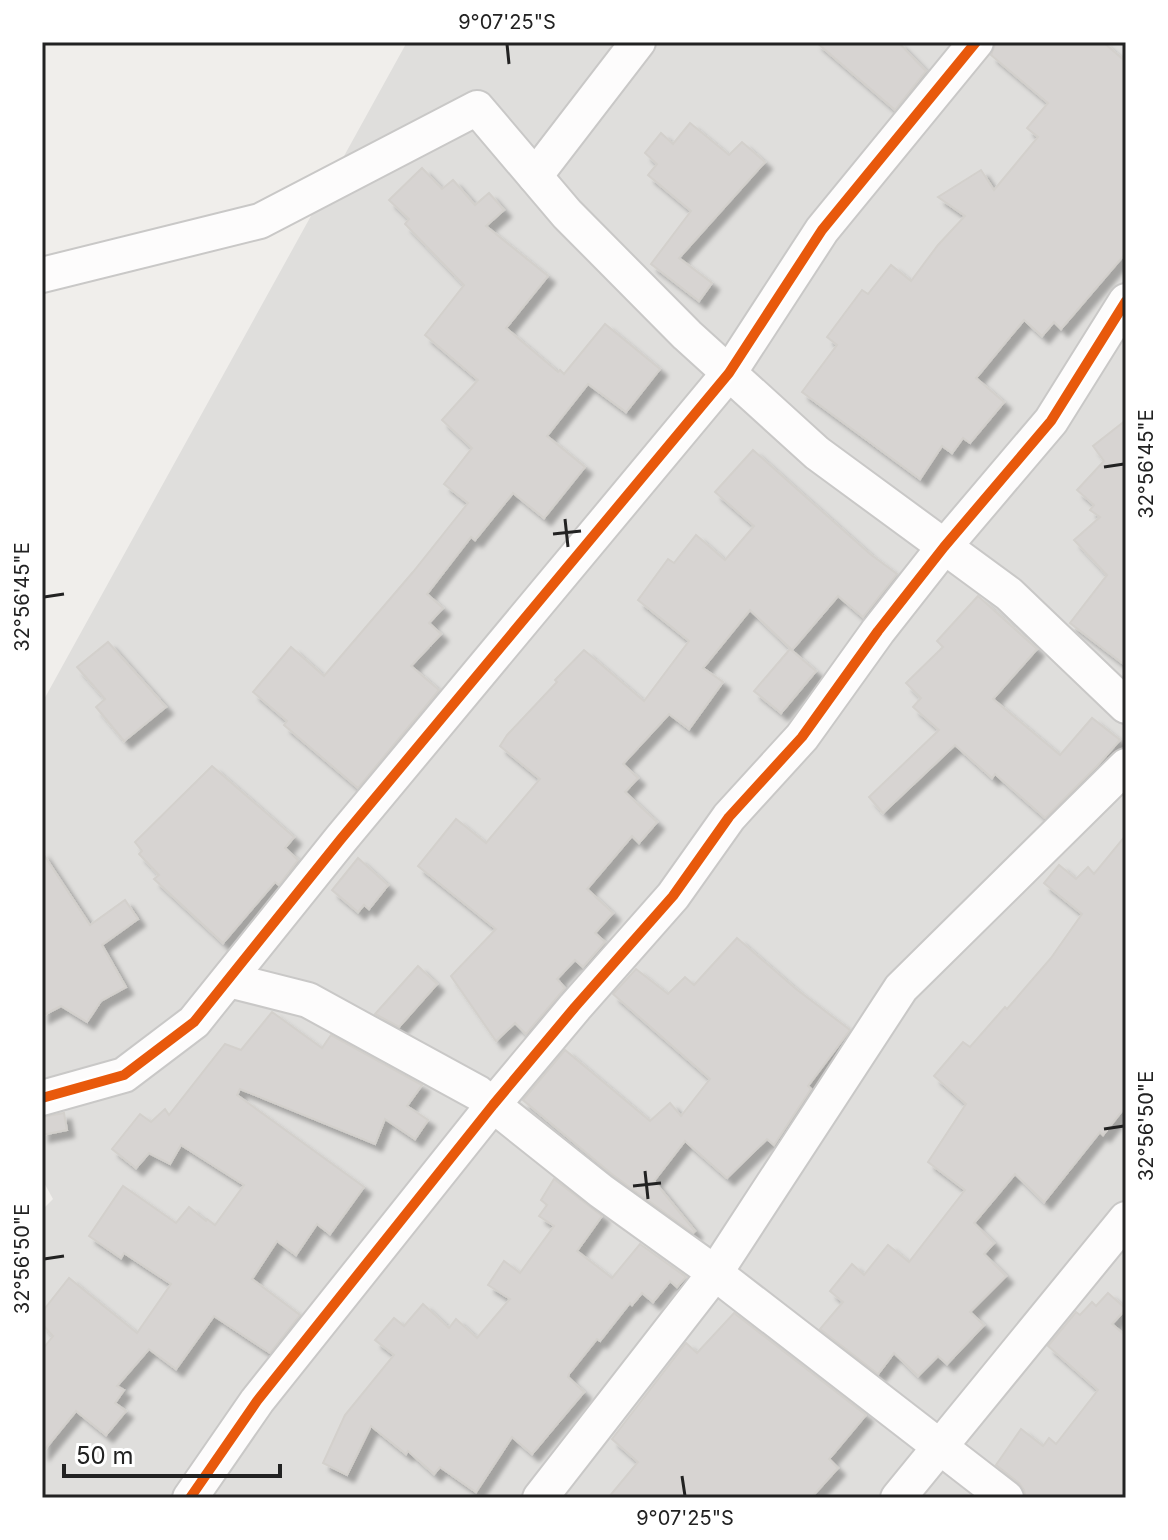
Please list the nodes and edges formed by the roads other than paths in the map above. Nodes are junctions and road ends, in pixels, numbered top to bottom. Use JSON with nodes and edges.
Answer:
{"nodes":[{"id":1,"x":638,"y":42,"type":"edge"},
{"id":2,"x":976,"y":42,"type":"edge"},
{"id":3,"x":535,"y":176,"type":"junction"},
{"id":4,"x":42,"y":275,"type":"edge"},
{"id":5,"x":1126,"y":301,"type":"edge"},
{"id":6,"x":729,"y":373,"type":"junction"},
{"id":7,"x":944,"y":547,"type":"junction"},
{"id":8,"x":1126,"y":706,"type":"edge"},
{"id":9,"x":1126,"y":766,"type":"edge"},
{"id":10,"x":229,"y":980,"type":"junction"},
{"id":11,"x":42,"y":1098,"type":"edge"},
{"id":12,"x":493,"y":1105,"type":"junction"},
{"id":13,"x":1126,"y":1219,"type":"edge"},
{"id":14,"x":715,"y":1273,"type":"junction"},
{"id":15,"x":939,"y":1448,"type":"junction"},
{"id":16,"x":190,"y":1498,"type":"edge"},
{"id":17,"x":540,"y":1498,"type":"edge"},
{"id":18,"x":898,"y":1498,"type":"edge"},
{"id":19,"x":1006,"y":1498,"type":"edge"}],
"edges":[{"from":1,"to":3,"type":"street"},
{"from":2,"to":6,"type":"street"},
{"from":3,"to":4,"type":"street"},
{"from":3,"to":6,"type":"street"},
{"from":5,"to":7,"type":"street"},
{"from":6,"to":7,"type":"street"},
{"from":6,"to":10,"type":"street"},
{"from":7,"to":8,"type":"street"},
{"from":7,"to":12,"type":"street"},
{"from":9,"to":14,"type":"street"},
{"from":10,"to":11,"type":"street"},
{"from":10,"to":12,"type":"street"},
{"from":12,"to":14,"type":"street"},
{"from":12,"to":16,"type":"street"},
{"from":13,"to":15,"type":"street"},
{"from":14,"to":15,"type":"street"},
{"from":14,"to":17,"type":"street"},
{"from":15,"to":18,"type":"street"},
{"from":15,"to":19,"type":"street"}]}
